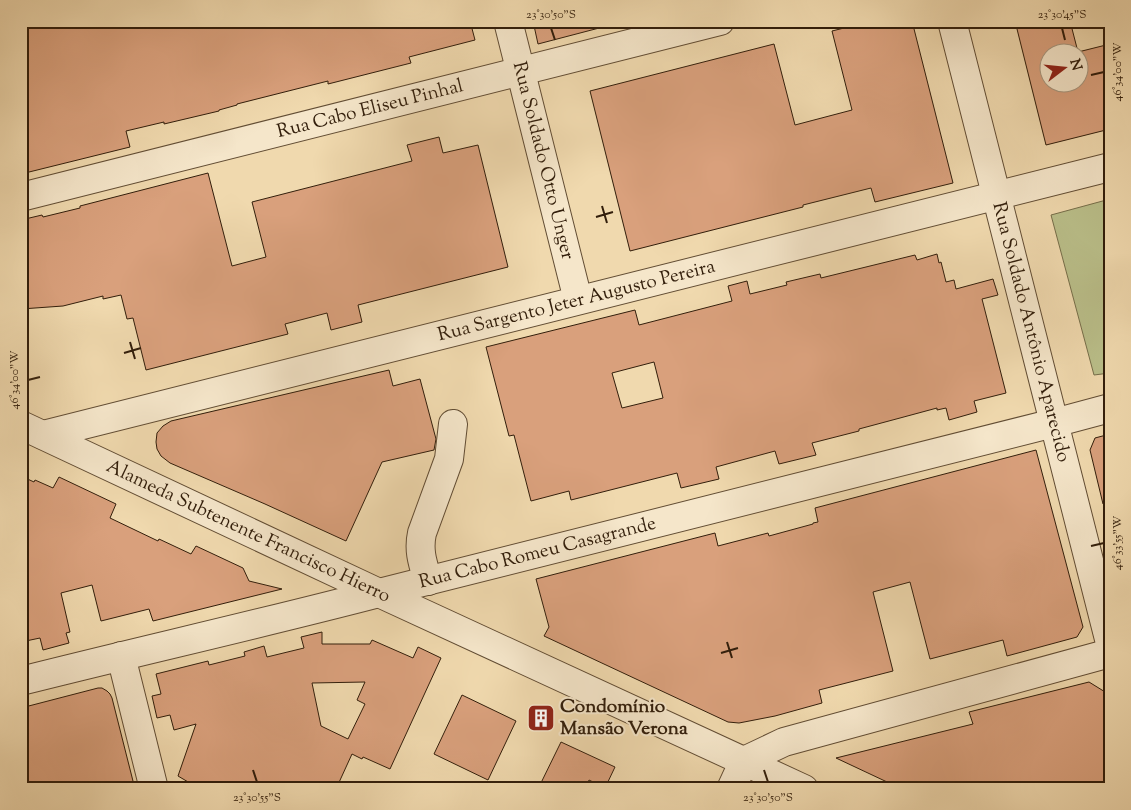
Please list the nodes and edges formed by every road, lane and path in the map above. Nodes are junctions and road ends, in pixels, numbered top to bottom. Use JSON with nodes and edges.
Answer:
{"nodes":[{"id":1,"x":508,"y":21,"type":"edge"},
{"id":2,"x":720,"y":21,"type":"edge"},
{"id":3,"x":952,"y":21,"type":"edge"},
{"id":4,"x":520,"y":72,"type":"junction"},
{"id":5,"x":1110,"y":167,"type":"edge"},
{"id":6,"x":996,"y":195,"type":"junction"},
{"id":7,"x":21,"y":197,"type":"edge"},
{"id":8,"x":578,"y":300,"type":"junction"},
{"id":9,"x":1110,"y":408,"type":"edge"},
{"id":10,"x":1054,"y":423,"type":"junction"},
{"id":11,"x":453,"y":424,"type":"dead end"},
{"id":12,"x":32,"y":430,"type":"edge"},
{"id":13,"x":428,"y":581,"type":"junction"},
{"id":14,"x":378,"y":593,"type":"junction"},
{"id":15,"x":1110,"y":643,"type":"edge"},
{"id":16,"x":1110,"y":653,"type":"edge"},
{"id":17,"x":121,"y":656,"type":"junction"},
{"id":18,"x":21,"y":682,"type":"edge"},
{"id":19,"x":744,"y":762,"type":"junction"},
{"id":20,"x":154,"y":789,"type":"edge"},
{"id":21,"x":731,"y":789,"type":"edge"},
{"id":22,"x":804,"y":789,"type":"edge"}],
"edges":[{"from":1,"to":4,"type":"street","name":"Rua Soldado Otto Unger"},
{"from":2,"to":4,"type":"street","name":"Rua Cabo Eliseu Pinhal"},
{"from":3,"to":6,"type":"street","name":"Rua Soldado Antônio Aparecido"},
{"from":4,"to":7,"type":"street","name":"Rua Cabo Eliseu Pinhal"},
{"from":4,"to":8,"type":"street","name":"Rua Soldado Otto Unger"},
{"from":5,"to":6,"type":"street","name":"Rua Sargento Jeter Augusto Pereira"},
{"from":6,"to":8,"type":"street","name":"Rua Sargento Jeter Augusto Pereira"},
{"from":6,"to":10,"type":"street","name":"Rua Soldado Antônio Aparecido"},
{"from":8,"to":12,"type":"street","name":"Rua Sargento Jeter Augusto Pereira"},
{"from":9,"to":10,"type":"street","name":"Rua Cabo Romeu Casagrande"},
{"from":10,"to":13,"type":"street","name":"Rua Cabo Romeu Casagrande"},
{"from":10,"to":15,"type":"street","name":"Rua Soldado Antônio Aparecido"},
{"from":11,"to":13,"type":"street"},
{"from":12,"to":14,"type":"street","name":"Alameda Subtenente Francisco Hierro"},
{"from":13,"to":14,"type":"street","name":"Rua Cabo Romeu Casagrande"},
{"from":14,"to":17,"type":"street","name":"Rua Cabo Romeu Casagrande"},
{"from":14,"to":19,"type":"street","name":"Alameda Subtenente Francisco Hierro"},
{"from":16,"to":19,"type":"street"},
{"from":17,"to":18,"type":"street","name":"Rua Cabo Romeu Casagrande"},
{"from":17,"to":20,"type":"street"},
{"from":19,"to":21,"type":"street"},
{"from":19,"to":22,"type":"street","name":"Alameda Subtenente Francisco Hierro"}]}
